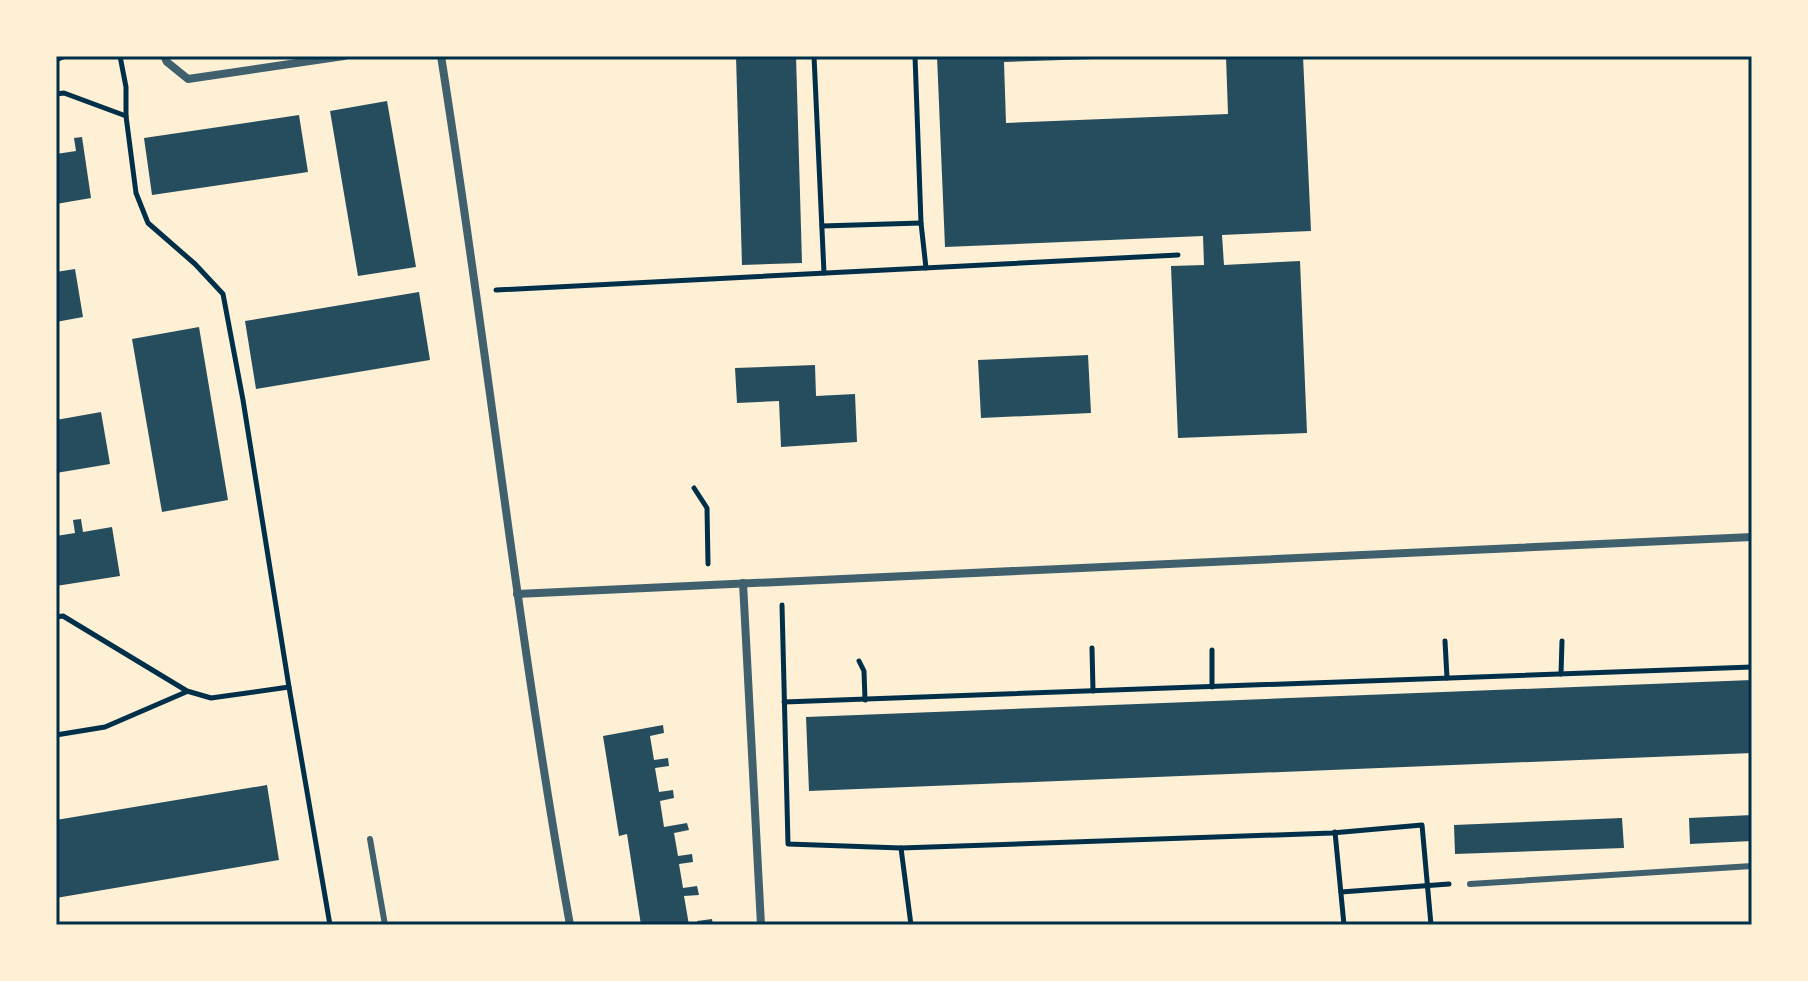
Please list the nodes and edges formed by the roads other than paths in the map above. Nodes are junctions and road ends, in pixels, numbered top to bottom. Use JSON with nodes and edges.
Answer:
{"nodes":[{"id":1,"x":164,"y":56,"type":"edge"},
{"id":2,"x":344,"y":56,"type":"edge"},
{"id":3,"x":441,"y":56,"type":"edge"},
{"id":4,"x":1752,"y":537,"type":"edge"},
{"id":5,"x":743,"y":583,"type":"junction"},
{"id":6,"x":517,"y":594,"type":"junction"},
{"id":7,"x":370,"y":839,"type":"dead end"},
{"id":8,"x":1752,"y":866,"type":"edge"},
{"id":9,"x":1470,"y":884,"type":"dead end"},
{"id":10,"x":385,"y":925,"type":"edge"},
{"id":11,"x":570,"y":925,"type":"edge"},
{"id":12,"x":761,"y":925,"type":"edge"}],
"edges":[{"from":1,"to":2,"type":"street"},
{"from":3,"to":6,"type":"street"},
{"from":4,"to":5,"type":"street"},
{"from":5,"to":6,"type":"street"},
{"from":5,"to":12,"type":"street"},
{"from":6,"to":11,"type":"street"},
{"from":7,"to":10,"type":"lane"},
{"from":8,"to":9,"type":"lane"}]}
